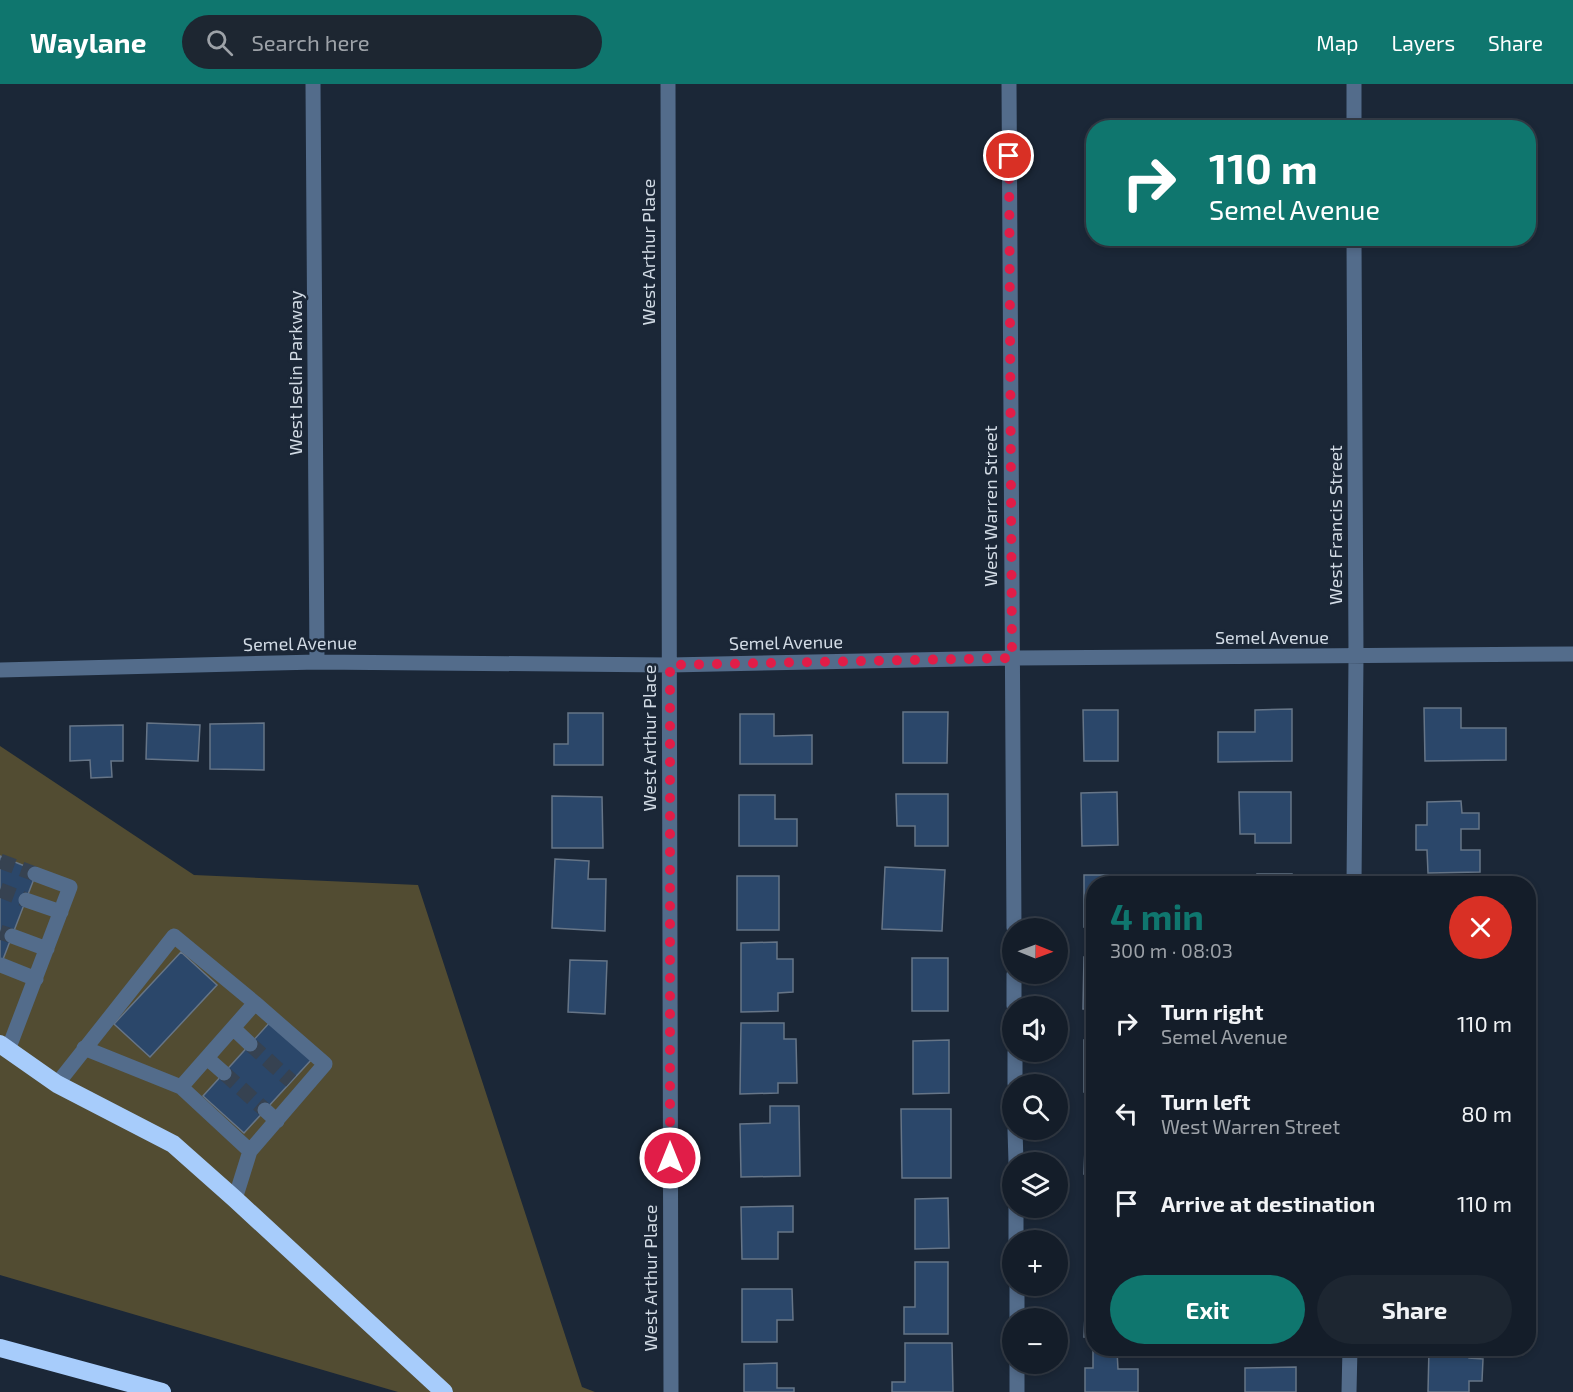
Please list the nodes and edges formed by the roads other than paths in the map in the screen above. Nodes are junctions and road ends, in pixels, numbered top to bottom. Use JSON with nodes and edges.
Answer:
{"nodes":[{"id":1,"x":313,"y":84,"type":"edge"},
{"id":2,"x":668,"y":84,"type":"edge"},
{"id":3,"x":1009,"y":84,"type":"edge"},
{"id":4,"x":1354,"y":84,"type":"edge"},
{"id":5,"x":1354,"y":120,"type":"edge"},
{"id":6,"x":1354,"y":246,"type":"edge"},
{"id":7,"x":1573,"y":654,"type":"edge"},
{"id":8,"x":1356,"y":657,"type":"junction"},
{"id":9,"x":1012,"y":658,"type":"junction"},
{"id":10,"x":317,"y":662,"type":"junction"},
{"id":11,"x":670,"y":665,"type":"junction"},
{"id":12,"x":0,"y":670,"type":"edge"},
{"id":13,"x":35,"y":874,"type":"tunnel mouth"},
{"id":14,"x":1354,"y":876,"type":"edge"},
{"id":15,"x":26,"y":900,"type":"tunnel mouth"},
{"id":16,"x":61,"y":912,"type":"junction"},
{"id":17,"x":1014,"y":918,"type":"edge"},
{"id":18,"x":12,"y":936,"type":"tunnel mouth"},
{"id":19,"x":47,"y":949,"type":"junction"},
{"id":20,"x":1,"y":965,"type":"edge"},
{"id":21,"x":36,"y":979,"type":"junction"},
{"id":22,"x":255,"y":1003,"type":"junction"},
{"id":23,"x":233,"y":1028,"type":"junction"},
{"id":24,"x":250,"y":1044,"type":"tunnel mouth"},
{"id":25,"x":4,"y":1047,"type":"edge"},
{"id":26,"x":84,"y":1048,"type":"junction"},
{"id":27,"x":207,"y":1058,"type":"junction"},
{"id":28,"x":224,"y":1074,"type":"tunnel mouth"},
{"id":29,"x":57,"y":1084,"type":"junction"},
{"id":30,"x":181,"y":1087,"type":"junction"},
{"id":31,"x":265,"y":1110,"type":"tunnel mouth"},
{"id":32,"x":277,"y":1121,"type":"junction"},
{"id":33,"x":250,"y":1151,"type":"junction"},
{"id":34,"x":236,"y":1199,"type":"junction"},
{"id":35,"x":0,"y":1348,"type":"edge"},
{"id":36,"x":1350,"y":1356,"type":"edge"},
{"id":37,"x":1017,"y":1374,"type":"edge"},
{"id":38,"x":162,"y":1392,"type":"edge"},
{"id":39,"x":444,"y":1392,"type":"edge"},
{"id":40,"x":670,"y":1392,"type":"edge"},
{"id":41,"x":1017,"y":1392,"type":"edge"},
{"id":42,"x":1349,"y":1392,"type":"edge"}],
"edges":[{"from":1,"to":10,"type":"street","name":"West Iselin Parkway"},
{"from":2,"to":11,"type":"street","name":"West Arthur Place"},
{"from":3,"to":9,"type":"street","name":"West Warren Street"},
{"from":4,"to":5,"type":"street"},
{"from":6,"to":8,"type":"street","name":"West Francis Street"},
{"from":7,"to":8,"type":"street","name":"Semel Avenue"},
{"from":8,"to":9,"type":"street","name":"Semel Avenue"},
{"from":8,"to":14,"type":"street","name":"West Francis Street"},
{"from":9,"to":11,"type":"street","name":"Semel Avenue"},
{"from":9,"to":17,"type":"street","name":"West Warren Street"},
{"from":10,"to":11,"type":"street","name":"Semel Avenue"},
{"from":10,"to":12,"type":"street","name":"Semel Avenue"},
{"from":11,"to":40,"type":"street","name":"West Arthur Place"},
{"from":13,"to":16,"type":"street"},
{"from":15,"to":16,"type":"street"},
{"from":16,"to":19,"type":"street"},
{"from":18,"to":19,"type":"street"},
{"from":19,"to":21,"type":"street"},
{"from":20,"to":21,"type":"street"},
{"from":21,"to":25,"type":"street"},
{"from":22,"to":23,"type":"street"},
{"from":22,"to":26,"type":"street"},
{"from":22,"to":32,"type":"street"},
{"from":23,"to":24,"type":"street"},
{"from":23,"to":27,"type":"street"},
{"from":25,"to":29,"type":"highway"},
{"from":26,"to":29,"type":"street"},
{"from":26,"to":30,"type":"street"},
{"from":27,"to":28,"type":"street"},
{"from":27,"to":30,"type":"street"},
{"from":29,"to":34,"type":"highway"},
{"from":30,"to":33,"type":"street"},
{"from":31,"to":32,"type":"street"},
{"from":32,"to":33,"type":"street"},
{"from":33,"to":34,"type":"street"},
{"from":34,"to":39,"type":"highway"},
{"from":35,"to":38,"type":"highway"},
{"from":36,"to":42,"type":"street"},
{"from":37,"to":41,"type":"street"}]}
